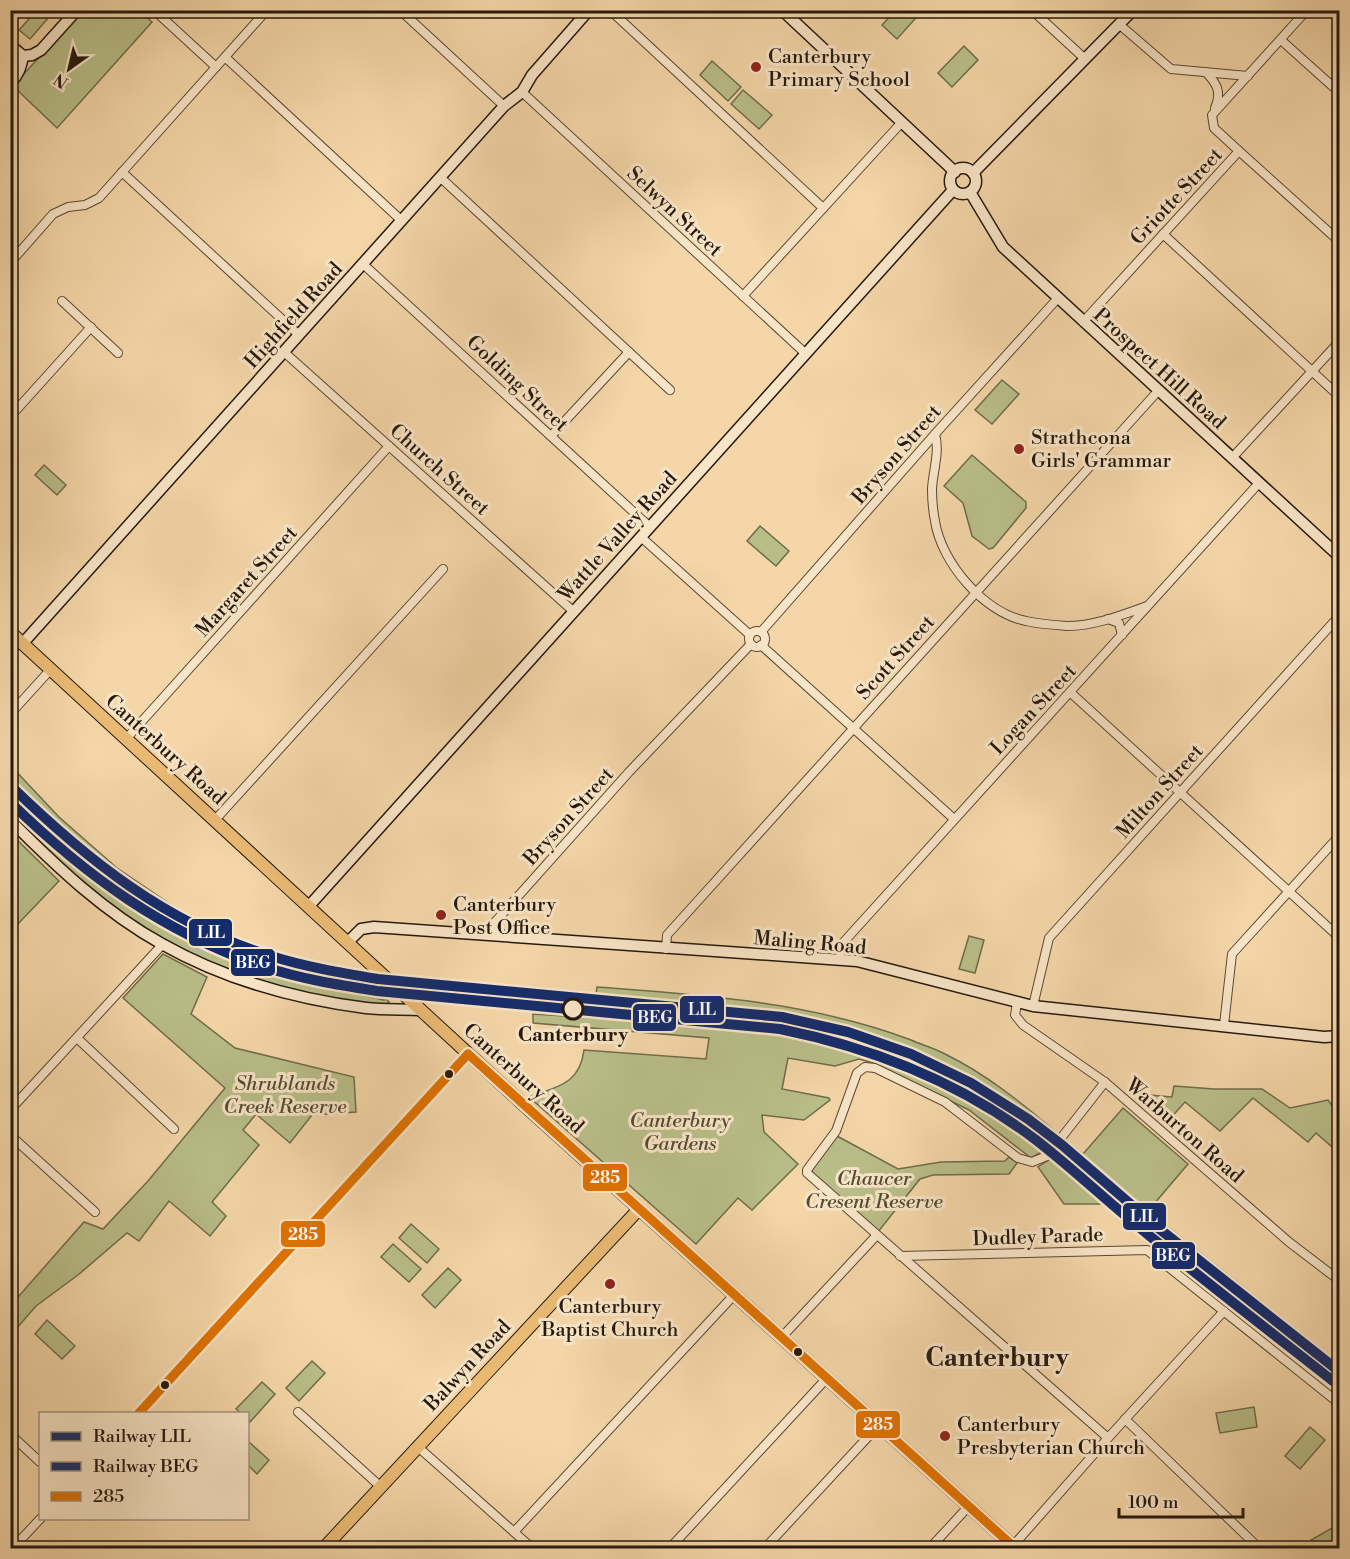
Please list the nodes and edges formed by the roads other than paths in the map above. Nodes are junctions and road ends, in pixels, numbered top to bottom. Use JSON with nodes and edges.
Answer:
{"nodes":[{"id":1,"x":76,"y":10,"type":"edge"},
{"id":2,"x":154,"y":10,"type":"edge"},
{"id":3,"x":267,"y":10,"type":"edge"},
{"id":4,"x":400,"y":10,"type":"edge"},
{"id":5,"x":589,"y":10,"type":"edge"},
{"id":6,"x":610,"y":10,"type":"edge"},
{"id":7,"x":1032,"y":10,"type":"edge"},
{"id":8,"x":1133,"y":10,"type":"edge"},
{"id":9,"x":1307,"y":10,"type":"edge"},
{"id":10,"x":786,"y":12,"type":"edge"},
{"id":11,"x":1120,"y":25,"type":"junction"},
{"id":12,"x":1281,"y":40,"type":"junction"},
{"id":13,"x":10,"y":45,"type":"edge"},
{"id":14,"x":23,"y":56,"type":"junction"},
{"id":15,"x":225,"y":57,"type":"junction"},
{"id":16,"x":1085,"y":59,"type":"junction"},
{"id":17,"x":216,"y":67,"type":"junction"},
{"id":18,"x":1206,"y":72,"type":"junction"},
{"id":19,"x":1248,"y":75,"type":"junction"},
{"id":20,"x":10,"y":84,"type":"edge"},
{"id":21,"x":522,"y":92,"type":"junction"},
{"id":22,"x":1340,"y":93,"type":"edge"},
{"id":23,"x":504,"y":105,"type":"junction"},
{"id":24,"x":1212,"y":115,"type":"junction"},
{"id":25,"x":902,"y":122,"type":"junction"},
{"id":26,"x":1239,"y":151,"type":"junction"},
{"id":27,"x":955,"y":171,"type":"junction"},
{"id":28,"x":122,"y":172,"type":"junction"},
{"id":29,"x":974,"y":172,"type":"junction"},
{"id":30,"x":441,"y":178,"type":"junction"},
{"id":31,"x":953,"y":190,"type":"junction"},
{"id":32,"x":970,"y":192,"type":"junction"},
{"id":33,"x":823,"y":208,"type":"junction"},
{"id":34,"x":402,"y":221,"type":"junction"},
{"id":35,"x":1163,"y":234,"type":"junction"},
{"id":36,"x":1340,"y":242,"type":"edge"},
{"id":37,"x":10,"y":262,"type":"edge"},
{"id":38,"x":363,"y":264,"type":"junction"},
{"id":39,"x":743,"y":296,"type":"junction"},
{"id":40,"x":1058,"y":298,"type":"junction"},
{"id":41,"x":62,"y":301,"type":"dead end"},
{"id":42,"x":1083,"y":322,"type":"junction"},
{"id":43,"x":91,"y":327,"type":"junction"},
{"id":44,"x":299,"y":335,"type":"junction"},
{"id":45,"x":1340,"y":341,"type":"edge"},
{"id":46,"x":284,"y":352,"type":"junction"},
{"id":47,"x":629,"y":352,"type":"junction"},
{"id":48,"x":118,"y":353,"type":"dead end"},
{"id":49,"x":806,"y":354,"type":"junction"},
{"id":50,"x":1312,"y":372,"type":"junction"},
{"id":51,"x":670,"y":390,"type":"dead end"},
{"id":52,"x":1158,"y":391,"type":"junction"},
{"id":53,"x":1340,"y":397,"type":"edge"},
{"id":54,"x":10,"y":417,"type":"edge"},
{"id":55,"x":935,"y":434,"type":"junction"},
{"id":56,"x":551,"y":436,"type":"junction"},
{"id":57,"x":389,"y":446,"type":"junction"},
{"id":58,"x":1232,"y":458,"type":"junction"},
{"id":59,"x":1259,"y":483,"type":"junction"},
{"id":60,"x":650,"y":527,"type":"junction"},
{"id":61,"x":641,"y":537,"type":"junction"},
{"id":62,"x":1340,"y":557,"type":"edge"},
{"id":63,"x":443,"y":569,"type":"dead end"},
{"id":64,"x":976,"y":593,"type":"junction"},
{"id":65,"x":1149,"y":605,"type":"junction"},
{"id":66,"x":573,"y":611,"type":"junction"},
{"id":67,"x":1340,"y":615,"type":"edge"},
{"id":68,"x":1108,"y":619,"type":"junction"},
{"id":69,"x":10,"y":632,"type":"edge"},
{"id":70,"x":761,"y":632,"type":"junction"},
{"id":71,"x":750,"y":635,"type":"junction"},
{"id":72,"x":1122,"y":635,"type":"junction"},
{"id":73,"x":23,"y":644,"type":"junction"},
{"id":74,"x":751,"y":644,"type":"junction"},
{"id":75,"x":761,"y":645,"type":"junction"},
{"id":76,"x":51,"y":669,"type":"junction"},
{"id":77,"x":1071,"y":693,"type":"junction"},
{"id":78,"x":10,"y":710,"type":"edge"},
{"id":79,"x":853,"y":728,"type":"junction"},
{"id":80,"x":126,"y":739,"type":"junction"},
{"id":81,"x":1180,"y":792,"type":"junction"},
{"id":82,"x":954,"y":819,"type":"junction"},
{"id":83,"x":10,"y":820,"type":"edge"},
{"id":84,"x":215,"y":820,"type":"junction"},
{"id":85,"x":1340,"y":835,"type":"edge"},
{"id":86,"x":1288,"y":891,"type":"junction"},
{"id":87,"x":309,"y":906,"type":"junction"},
{"id":88,"x":494,"y":936,"type":"junction"},
{"id":89,"x":1340,"y":938,"type":"edge"},
{"id":90,"x":348,"y":942,"type":"junction"},
{"id":91,"x":162,"y":945,"type":"junction"},
{"id":92,"x":666,"y":949,"type":"junction"},
{"id":93,"x":840,"y":960,"type":"junction"},
{"id":94,"x":396,"y":986,"type":"junction"},
{"id":95,"x":1017,"y":1003,"type":"junction"},
{"id":96,"x":1033,"y":1006,"type":"junction"},
{"id":97,"x":385,"y":1009,"type":"junction"},
{"id":98,"x":421,"y":1010,"type":"junction"},
{"id":99,"x":1224,"y":1025,"type":"junction"},
{"id":100,"x":1340,"y":1036,"type":"edge"},
{"id":101,"x":77,"y":1038,"type":"junction"},
{"id":102,"x":468,"y":1054,"type":"junction"},
{"id":103,"x":1105,"y":1082,"type":"junction"},
{"id":104,"x":10,"y":1110,"type":"edge"},
{"id":105,"x":174,"y":1129,"type":"dead end"},
{"id":106,"x":10,"y":1135,"type":"edge"},
{"id":107,"x":639,"y":1209,"type":"junction"},
{"id":108,"x":95,"y":1212,"type":"dead end"},
{"id":109,"x":876,"y":1236,"type":"junction"},
{"id":110,"x":900,"y":1256,"type":"junction"},
{"id":111,"x":1340,"y":1281,"type":"edge"},
{"id":112,"x":734,"y":1295,"type":"junction"},
{"id":113,"x":1224,"y":1311,"type":"junction"},
{"id":114,"x":782,"y":1338,"type":"junction"},
{"id":115,"x":827,"y":1378,"type":"junction"},
{"id":116,"x":1340,"y":1404,"type":"edge"},
{"id":117,"x":139,"y":1412,"type":"edge"},
{"id":118,"x":298,"y":1412,"type":"dead end"},
{"id":119,"x":1125,"y":1419,"type":"junction"},
{"id":120,"x":879,"y":1425,"type":"junction"},
{"id":121,"x":10,"y":1434,"type":"edge"},
{"id":122,"x":1108,"y":1438,"type":"junction"},
{"id":123,"x":418,"y":1447,"type":"junction"},
{"id":124,"x":39,"y":1461,"type":"edge"},
{"id":125,"x":381,"y":1487,"type":"junction"},
{"id":126,"x":968,"y":1507,"type":"junction"},
{"id":127,"x":39,"y":1520,"type":"edge"},
{"id":128,"x":514,"y":1532,"type":"junction"},
{"id":129,"x":328,"y":1544,"type":"edge"},
{"id":130,"x":1013,"y":1547,"type":"edge"},
{"id":131,"x":14,"y":1548,"type":"edge"},
{"id":132,"x":342,"y":1548,"type":"edge"},
{"id":133,"x":532,"y":1548,"type":"edge"},
{"id":134,"x":670,"y":1548,"type":"edge"},
{"id":135,"x":765,"y":1548,"type":"edge"},
{"id":136,"x":930,"y":1548,"type":"edge"},
{"id":137,"x":1259,"y":1548,"type":"edge"}],
"edges":[{"from":1,"to":14,"type":"street"},
{"from":2,"to":17,"type":"street"},
{"from":3,"to":15,"type":"street"},
{"from":4,"to":23,"type":"street"},
{"from":5,"to":21,"type":"street","name":"Highfield Road"},
{"from":6,"to":33,"type":"street"},
{"from":7,"to":16,"type":"street"},
{"from":8,"to":11,"type":"street"},
{"from":9,"to":12,"type":"street","name":"Griotte Street"},
{"from":10,"to":25,"type":"street"},
{"from":11,"to":16,"type":"street"},
{"from":11,"to":18,"type":"street"},
{"from":12,"to":19,"type":"street","name":"Griotte Street"},
{"from":12,"to":22,"type":"street"},
{"from":13,"to":14,"type":"street"},
{"from":14,"to":20,"type":"street"},
{"from":15,"to":17,"type":"street"},
{"from":15,"to":34,"type":"street"},
{"from":16,"to":29,"type":"street"},
{"from":17,"to":28,"type":"street"},
{"from":18,"to":19,"type":"street"},
{"from":18,"to":24,"type":"street"},
{"from":19,"to":24,"type":"street","name":"Griotte Street"},
{"from":21,"to":23,"type":"street","name":"Highfield Road"},
{"from":21,"to":39,"type":"street","name":"Selwyn Street"},
{"from":23,"to":30,"type":"street","name":"Highfield Road"},
{"from":24,"to":26,"type":"street","name":"Griotte Street"},
{"from":25,"to":27,"type":"street"},
{"from":25,"to":33,"type":"street"},
{"from":26,"to":35,"type":"street","name":"Griotte Street"},
{"from":26,"to":36,"type":"street"},
{"from":27,"to":29,"type":"street"},
{"from":27,"to":31,"type":"street"},
{"from":28,"to":37,"type":"street"},
{"from":28,"to":44,"type":"street"},
{"from":29,"to":32,"type":"street"},
{"from":30,"to":34,"type":"street","name":"Highfield Road"},
{"from":30,"to":47,"type":"street"},
{"from":31,"to":32,"type":"street"},
{"from":31,"to":49,"type":"street","name":"Wattle Valley Road"},
{"from":32,"to":40,"type":"street","name":"Prospect Hill Road"},
{"from":33,"to":39,"type":"street"},
{"from":34,"to":38,"type":"street","name":"Highfield Road"},
{"from":35,"to":42,"type":"street","name":"Griotte Street"},
{"from":35,"to":50,"type":"street"},
{"from":38,"to":44,"type":"street","name":"Highfield Road"},
{"from":38,"to":56,"type":"street","name":"Golding Street"},
{"from":39,"to":49,"type":"street","name":"Selwyn Street"},
{"from":40,"to":42,"type":"street","name":"Prospect Hill Road"},
{"from":40,"to":55,"type":"street","name":"Bryson Street"},
{"from":41,"to":43,"type":"street"},
{"from":42,"to":52,"type":"street","name":"Prospect Hill Road"},
{"from":43,"to":48,"type":"street"},
{"from":43,"to":54,"type":"street"},
{"from":44,"to":46,"type":"street","name":"Highfield Road"},
{"from":45,"to":50,"type":"street"},
{"from":46,"to":57,"type":"street","name":"Church Street"},
{"from":46,"to":73,"type":"street","name":"Highfield Road"},
{"from":47,"to":51,"type":"street"},
{"from":47,"to":56,"type":"street"},
{"from":49,"to":60,"type":"street","name":"Wattle Valley Road"},
{"from":50,"to":53,"type":"street"},
{"from":50,"to":58,"type":"street"},
{"from":52,"to":58,"type":"street","name":"Prospect Hill Road"},
{"from":52,"to":64,"type":"street","name":"Scott Street"},
{"from":55,"to":64,"type":"street"},
{"from":55,"to":70,"type":"street","name":"Bryson Street"},
{"from":56,"to":60,"type":"street","name":"Golding Street"},
{"from":57,"to":66,"type":"street","name":"Church Street"},
{"from":57,"to":80,"type":"street","name":"Margaret Street"},
{"from":58,"to":59,"type":"street","name":"Prospect Hill Road"},
{"from":59,"to":62,"type":"street","name":"Prospect Hill Road"},
{"from":59,"to":65,"type":"street","name":"Logan Street"},
{"from":60,"to":61,"type":"street","name":"Wattle Valley Road"},
{"from":61,"to":66,"type":"street","name":"Wattle Valley Road"},
{"from":61,"to":71,"type":"street"},
{"from":63,"to":84,"type":"street"},
{"from":64,"to":68,"type":"street"},
{"from":64,"to":79,"type":"street","name":"Scott Street"},
{"from":65,"to":68,"type":"street"},
{"from":65,"to":72,"type":"street","name":"Logan Street"},
{"from":66,"to":87,"type":"street","name":"Wattle Valley Road"},
{"from":67,"to":81,"type":"street","name":"Milton Street"},
{"from":68,"to":72,"type":"street"},
{"from":69,"to":73,"type":"main road","name":"Canterbury Road"},
{"from":70,"to":71,"type":"street"},
{"from":70,"to":75,"type":"street"},
{"from":71,"to":74,"type":"street"},
{"from":72,"to":77,"type":"street","name":"Logan Street"},
{"from":73,"to":76,"type":"main road","name":"Canterbury Road"},
{"from":74,"to":75,"type":"street"},
{"from":74,"to":88,"type":"street","name":"Bryson Street"},
{"from":75,"to":79,"type":"street"},
{"from":76,"to":78,"type":"street"},
{"from":76,"to":80,"type":"main road","name":"Canterbury Road"},
{"from":77,"to":81,"type":"street"},
{"from":77,"to":82,"type":"street","name":"Logan Street"},
{"from":79,"to":82,"type":"street"},
{"from":79,"to":92,"type":"street","name":"Scott Street"},
{"from":80,"to":84,"type":"main road","name":"Canterbury Road"},
{"from":81,"to":86,"type":"street"},
{"from":81,"to":96,"type":"street","name":"Milton Street"},
{"from":82,"to":93,"type":"street","name":"Logan Street"},
{"from":83,"to":91,"type":"street"},
{"from":84,"to":87,"type":"main road","name":"Canterbury Road"},
{"from":85,"to":86,"type":"street"},
{"from":86,"to":89,"type":"street"},
{"from":86,"to":99,"type":"street"},
{"from":87,"to":90,"type":"main road","name":"Canterbury Road"},
{"from":88,"to":90,"type":"street","name":"Maling Road"},
{"from":88,"to":92,"type":"street","name":"Maling Road"},
{"from":90,"to":94,"type":"main road","name":"Canterbury Road"},
{"from":91,"to":97,"type":"street"},
{"from":91,"to":101,"type":"street"},
{"from":92,"to":93,"type":"street","name":"Maling Road"},
{"from":93,"to":95,"type":"street","name":"Maling Road"},
{"from":94,"to":97,"type":"street"},
{"from":94,"to":98,"type":"main road","name":"Canterbury Road"},
{"from":95,"to":96,"type":"street","name":"Maling Road"},
{"from":95,"to":103,"type":"street","name":"Warburton Road"},
{"from":96,"to":99,"type":"street","name":"Maling Road"},
{"from":97,"to":98,"type":"street"},
{"from":98,"to":102,"type":"main road","name":"Canterbury Road"},
{"from":99,"to":100,"type":"street","name":"Maling Road"},
{"from":101,"to":104,"type":"street"},
{"from":101,"to":105,"type":"street"},
{"from":102,"to":107,"type":"main road","name":"Canterbury Road"},
{"from":102,"to":117,"type":"street"},
{"from":103,"to":109,"type":"street"},
{"from":103,"to":111,"type":"street","name":"Warburton Road"},
{"from":106,"to":108,"type":"street"},
{"from":107,"to":112,"type":"main road","name":"Canterbury Road"},
{"from":107,"to":123,"type":"main road","name":"Balwyn Road"},
{"from":109,"to":110,"type":"street"},
{"from":109,"to":114,"type":"street"},
{"from":110,"to":113,"type":"street","name":"Dudley Parade"},
{"from":110,"to":122,"type":"street"},
{"from":112,"to":114,"type":"main road","name":"Canterbury Road"},
{"from":112,"to":128,"type":"street"},
{"from":113,"to":116,"type":"street","name":"Dudley Parade"},
{"from":113,"to":119,"type":"street"},
{"from":114,"to":115,"type":"main road","name":"Canterbury Road"},
{"from":115,"to":120,"type":"main road","name":"Canterbury Road"},
{"from":115,"to":134,"type":"street"},
{"from":118,"to":125,"type":"street"},
{"from":119,"to":122,"type":"street"},
{"from":119,"to":137,"type":"street"},
{"from":120,"to":126,"type":"main road","name":"Canterbury Road"},
{"from":120,"to":135,"type":"street"},
{"from":121,"to":124,"type":"street"},
{"from":122,"to":130,"type":"street"},
{"from":123,"to":125,"type":"main road","name":"Balwyn Road"},
{"from":123,"to":128,"type":"street"},
{"from":125,"to":129,"type":"main road","name":"Balwyn Road"},
{"from":126,"to":130,"type":"main road","name":"Canterbury Road"},
{"from":126,"to":136,"type":"street"},
{"from":127,"to":131,"type":"street"},
{"from":128,"to":133,"type":"street"},
{"from":129,"to":132,"type":"street"}]}
